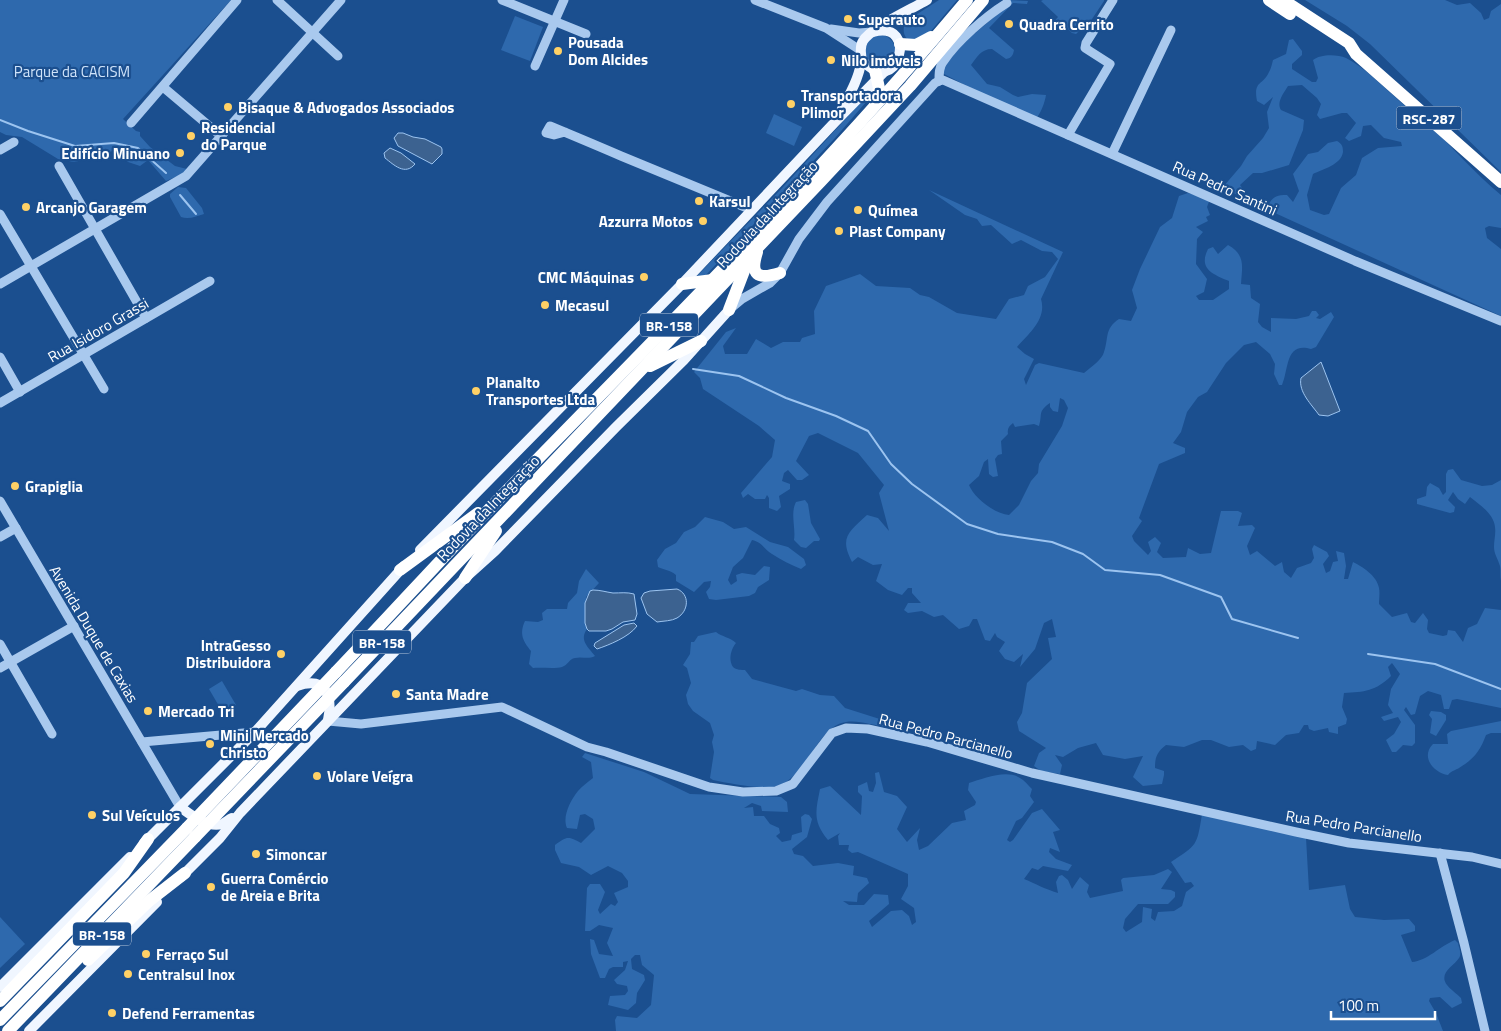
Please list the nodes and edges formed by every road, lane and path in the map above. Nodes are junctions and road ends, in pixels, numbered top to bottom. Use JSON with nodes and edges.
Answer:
{"nodes":[{"id":1,"x":237,"y":0,"type":"edge"},
{"id":2,"x":277,"y":0,"type":"edge"},
{"id":3,"x":341,"y":0,"type":"edge"},
{"id":4,"x":502,"y":0,"type":"edge"},
{"id":5,"x":564,"y":0,"type":"edge"},
{"id":6,"x":755,"y":0,"type":"edge"},
{"id":7,"x":927,"y":0,"type":"edge"},
{"id":8,"x":966,"y":0,"type":"edge"},
{"id":9,"x":984,"y":0,"type":"edge"},
{"id":10,"x":1113,"y":0,"type":"edge"},
{"id":11,"x":1269,"y":0,"type":"edge"},
{"id":12,"x":1283,"y":0,"type":"edge"},
{"id":13,"x":1007,"y":3,"type":"dead end"},
{"id":14,"x":907,"y":12,"type":"junction"},
{"id":15,"x":555,"y":21,"type":"junction"},
{"id":16,"x":826,"y":28,"type":"junction"},
{"id":17,"x":1171,"y":30,"type":"dead end"},
{"id":18,"x":313,"y":32,"type":"junction"},
{"id":19,"x":872,"y":32,"type":"junction"},
{"id":20,"x":940,"y":32,"type":"junction"},
{"id":21,"x":586,"y":34,"type":"dead end"},
{"id":22,"x":897,"y":40,"type":"junction"},
{"id":23,"x":1356,"y":54,"type":"junction"},
{"id":24,"x":861,"y":55,"type":"junction"},
{"id":25,"x":338,"y":56,"type":"dead end"},
{"id":26,"x":536,"y":66,"type":"dead end"},
{"id":27,"x":880,"y":73,"type":"junction"},
{"id":28,"x":939,"y":81,"type":"junction"},
{"id":29,"x":163,"y":87,"type":"junction"},
{"id":30,"x":874,"y":108,"type":"junction"},
{"id":31,"x":835,"y":122,"type":"junction"},
{"id":32,"x":131,"y":124,"type":"dead end"},
{"id":33,"x":565,"y":132,"type":"dead end"},
{"id":34,"x":1068,"y":135,"type":"junction"},
{"id":35,"x":221,"y":136,"type":"junction"},
{"id":36,"x":14,"y":142,"type":"dead end"},
{"id":37,"x":0,"y":150,"type":"edge"},
{"id":38,"x":1112,"y":154,"type":"junction"},
{"id":39,"x":59,"y":166,"type":"dead end"},
{"id":40,"x":1501,"y":182,"type":"edge"},
{"id":41,"x":752,"y":210,"type":"junction"},
{"id":42,"x":0,"y":214,"type":"edge"},
{"id":43,"x":95,"y":229,"type":"junction"},
{"id":44,"x":754,"y":252,"type":"junction"},
{"id":45,"x":31,"y":266,"type":"junction"},
{"id":46,"x":780,"y":273,"type":"junction"},
{"id":47,"x":713,"y":280,"type":"junction"},
{"id":48,"x":210,"y":281,"type":"dead end"},
{"id":49,"x":0,"y":284,"type":"edge"},
{"id":50,"x":682,"y":284,"type":"junction"},
{"id":51,"x":729,"y":310,"type":"junction"},
{"id":52,"x":146,"y":318,"type":"junction"},
{"id":53,"x":1501,"y":322,"type":"edge"},
{"id":54,"x":701,"y":341,"type":"junction"},
{"id":55,"x":84,"y":355,"type":"junction"},
{"id":56,"x":0,"y":358,"type":"edge"},
{"id":57,"x":641,"y":371,"type":"junction"},
{"id":58,"x":104,"y":389,"type":"dead end"},
{"id":59,"x":20,"y":392,"type":"junction"},
{"id":60,"x":0,"y":403,"type":"edge"},
{"id":61,"x":534,"y":484,"type":"junction"},
{"id":62,"x":509,"y":488,"type":"junction"},
{"id":63,"x":0,"y":501,"type":"edge"},
{"id":64,"x":16,"y":528,"type":"junction"},
{"id":65,"x":0,"y":537,"type":"edge"},
{"id":66,"x":400,"y":570,"type":"junction"},
{"id":67,"x":465,"y":578,"type":"junction"},
{"id":68,"x":74,"y":626,"type":"junction"},
{"id":69,"x":0,"y":644,"type":"edge"},
{"id":70,"x":11,"y":662,"type":"junction"},
{"id":71,"x":0,"y":668,"type":"edge"},
{"id":72,"x":340,"y":677,"type":"junction"},
{"id":73,"x":296,"y":686,"type":"junction"},
{"id":74,"x":328,"y":721,"type":"junction"},
{"id":75,"x":255,"y":732,"type":"junction"},
{"id":76,"x":52,"y":734,"type":"dead end"},
{"id":77,"x":142,"y":742,"type":"junction"},
{"id":78,"x":180,"y":807,"type":"junction"},
{"id":79,"x":240,"y":813,"type":"junction"},
{"id":80,"x":191,"y":832,"type":"junction"},
{"id":81,"x":148,"y":840,"type":"junction"},
{"id":82,"x":1440,"y":853,"type":"junction"},
{"id":83,"x":1501,"y":864,"type":"edge"},
{"id":84,"x":185,"y":873,"type":"junction"},
{"id":85,"x":0,"y":987,"type":"edge"},
{"id":86,"x":0,"y":1001,"type":"edge"},
{"id":87,"x":0,"y":1020,"type":"edge"},
{"id":88,"x":8,"y":1031,"type":"edge"},
{"id":89,"x":15,"y":1031,"type":"edge"},
{"id":90,"x":29,"y":1031,"type":"edge"},
{"id":91,"x":1485,"y":1031,"type":"edge"}],
"edges":[{"from":1,"to":29,"type":"street"},
{"from":2,"to":18,"type":"street"},
{"from":3,"to":18,"type":"street"},
{"from":4,"to":15,"type":"street"},
{"from":5,"to":15,"type":"street"},
{"from":6,"to":16,"type":"street"},
{"from":7,"to":14,"type":"main road"},
{"from":8,"to":20,"type":"highway","name":"Rodovia da Integração","number":"BR-158"},
{"from":9,"to":44,"type":"highway","name":"Rodovia da Integração","number":"BR-158"},
{"from":10,"to":34,"type":"street"},
{"from":11,"to":23,"type":"highway","number":"RSC-287"},
{"from":12,"to":23,"type":"highway","number":"RSC-287"},
{"from":13,"to":28,"type":"street"},
{"from":14,"to":19,"type":"main road"},
{"from":14,"to":22,"type":"main road"},
{"from":15,"to":21,"type":"street"},
{"from":15,"to":26,"type":"street"},
{"from":16,"to":19,"type":"street"},
{"from":16,"to":24,"type":"street"},
{"from":17,"to":38,"type":"street"},
{"from":18,"to":25,"type":"street"},
{"from":18,"to":35,"type":"street"},
{"from":19,"to":22,"type":"main road"},
{"from":19,"to":24,"type":"main road"},
{"from":20,"to":22,"type":"highway"},
{"from":20,"to":30,"type":"highway","name":"Rodovia da Integração","number":"BR-158"},
{"from":22,"to":27,"type":"main road"},
{"from":23,"to":40,"type":"highway","number":"RSC-287"},
{"from":24,"to":27,"type":"main road"},
{"from":24,"to":31,"type":"main road","number":"BR-158"},
{"from":27,"to":30,"type":"highway"},
{"from":27,"to":31,"type":"main road","number":"BR-158"},
{"from":28,"to":34,"type":"street","name":"Rua Pedro Santini"},
{"from":28,"to":46,"type":"street","number":"BR-158"},
{"from":29,"to":32,"type":"street"},
{"from":29,"to":35,"type":"street"},
{"from":30,"to":47,"type":"highway","name":"Rodovia da Integração","number":"BR-158"},
{"from":31,"to":41,"type":"main road","number":"BR-158"},
{"from":33,"to":41,"type":"street"},
{"from":34,"to":38,"type":"street","name":"Rua Pedro Santini"},
{"from":35,"to":43,"type":"street"},
{"from":36,"to":37,"type":"street"},
{"from":38,"to":53,"type":"street","name":"Rua Pedro Santini"},
{"from":39,"to":43,"type":"street"},
{"from":41,"to":50,"type":"main road","number":"BR-158"},
{"from":42,"to":45,"type":"street"},
{"from":43,"to":45,"type":"street"},
{"from":43,"to":52,"type":"street"},
{"from":44,"to":46,"type":"highway"},
{"from":44,"to":51,"type":"highway","number":"BR-158"},
{"from":44,"to":57,"type":"highway","name":"Rodovia da Integração","number":"BR-158"},
{"from":45,"to":49,"type":"street"},
{"from":45,"to":55,"type":"street"},
{"from":46,"to":51,"type":"street","number":"BR-158"},
{"from":47,"to":50,"type":"highway"},
{"from":47,"to":62,"type":"highway","name":"Rodovia da Integração","number":"BR-158"},
{"from":48,"to":52,"type":"street","name":"Rua Isidoro Grassi"},
{"from":50,"to":66,"type":"main road","number":"BR-158"},
{"from":51,"to":54,"type":"main road","number":"BR-158"},
{"from":52,"to":55,"type":"street","name":"Rua Isidoro Grassi"},
{"from":54,"to":57,"type":"highway","number":"BR-158"},
{"from":54,"to":67,"type":"main road","number":"BR-158"},
{"from":55,"to":58,"type":"street"},
{"from":55,"to":59,"type":"street","name":"Rua Isidoro Grassi"},
{"from":56,"to":59,"type":"street"},
{"from":57,"to":61,"type":"highway","name":"Rodovia da Integração","number":"BR-158"},
{"from":59,"to":60,"type":"street","name":"Rua Isidoro Grassi"},
{"from":61,"to":67,"type":"highway","number":"BR-158"},
{"from":61,"to":72,"type":"highway","name":"Rodovia da Integração","number":"BR-158"},
{"from":62,"to":66,"type":"highway","number":"BR-158"},
{"from":62,"to":72,"type":"highway","name":"Rodovia da Integração","number":"BR-158"},
{"from":63,"to":64,"type":"street","name":"Avenida Duque de Caxias"},
{"from":64,"to":65,"type":"street"},
{"from":64,"to":68,"type":"street","name":"Avenida Duque de Caxias"},
{"from":66,"to":73,"type":"main road","number":"BR-158"},
{"from":67,"to":74,"type":"main road","number":"BR-158"},
{"from":68,"to":70,"type":"street"},
{"from":68,"to":77,"type":"street","name":"Avenida Duque de Caxias"},
{"from":69,"to":70,"type":"street"},
{"from":70,"to":71,"type":"street"},
{"from":70,"to":76,"type":"street"},
{"from":72,"to":80,"type":"highway","name":"Rodovia da Integração","number":"BR-158","bridge":true},
{"from":73,"to":74,"type":"main road"},
{"from":73,"to":75,"type":"main road","number":"BR-158"},
{"from":74,"to":79,"type":"main road","number":"BR-158"},
{"from":74,"to":82,"type":"street","name":"Rua Pedro Parcianello"},
{"from":75,"to":77,"type":"street"},
{"from":75,"to":78,"type":"main road","number":"BR-158"},
{"from":77,"to":78,"type":"street","name":"Avenida Duque de Caxias"},
{"from":78,"to":79,"type":"main road"},
{"from":78,"to":81,"type":"main road","number":"BR-158"},
{"from":79,"to":84,"type":"main road","number":"BR-158"},
{"from":80,"to":87,"type":"highway","name":"Rodovia da Integração","number":"BR-158"},
{"from":80,"to":88,"type":"highway","name":"Rodovia da Integração","number":"BR-158"},
{"from":81,"to":85,"type":"main road","number":"BR-158"},
{"from":81,"to":86,"type":"highway","number":"BR-158"},
{"from":82,"to":83,"type":"street","name":"Rua Pedro Parcianello"},
{"from":82,"to":91,"type":"street"},
{"from":84,"to":89,"type":"highway","number":"BR-158"},
{"from":84,"to":90,"type":"main road","number":"BR-158"}]}
